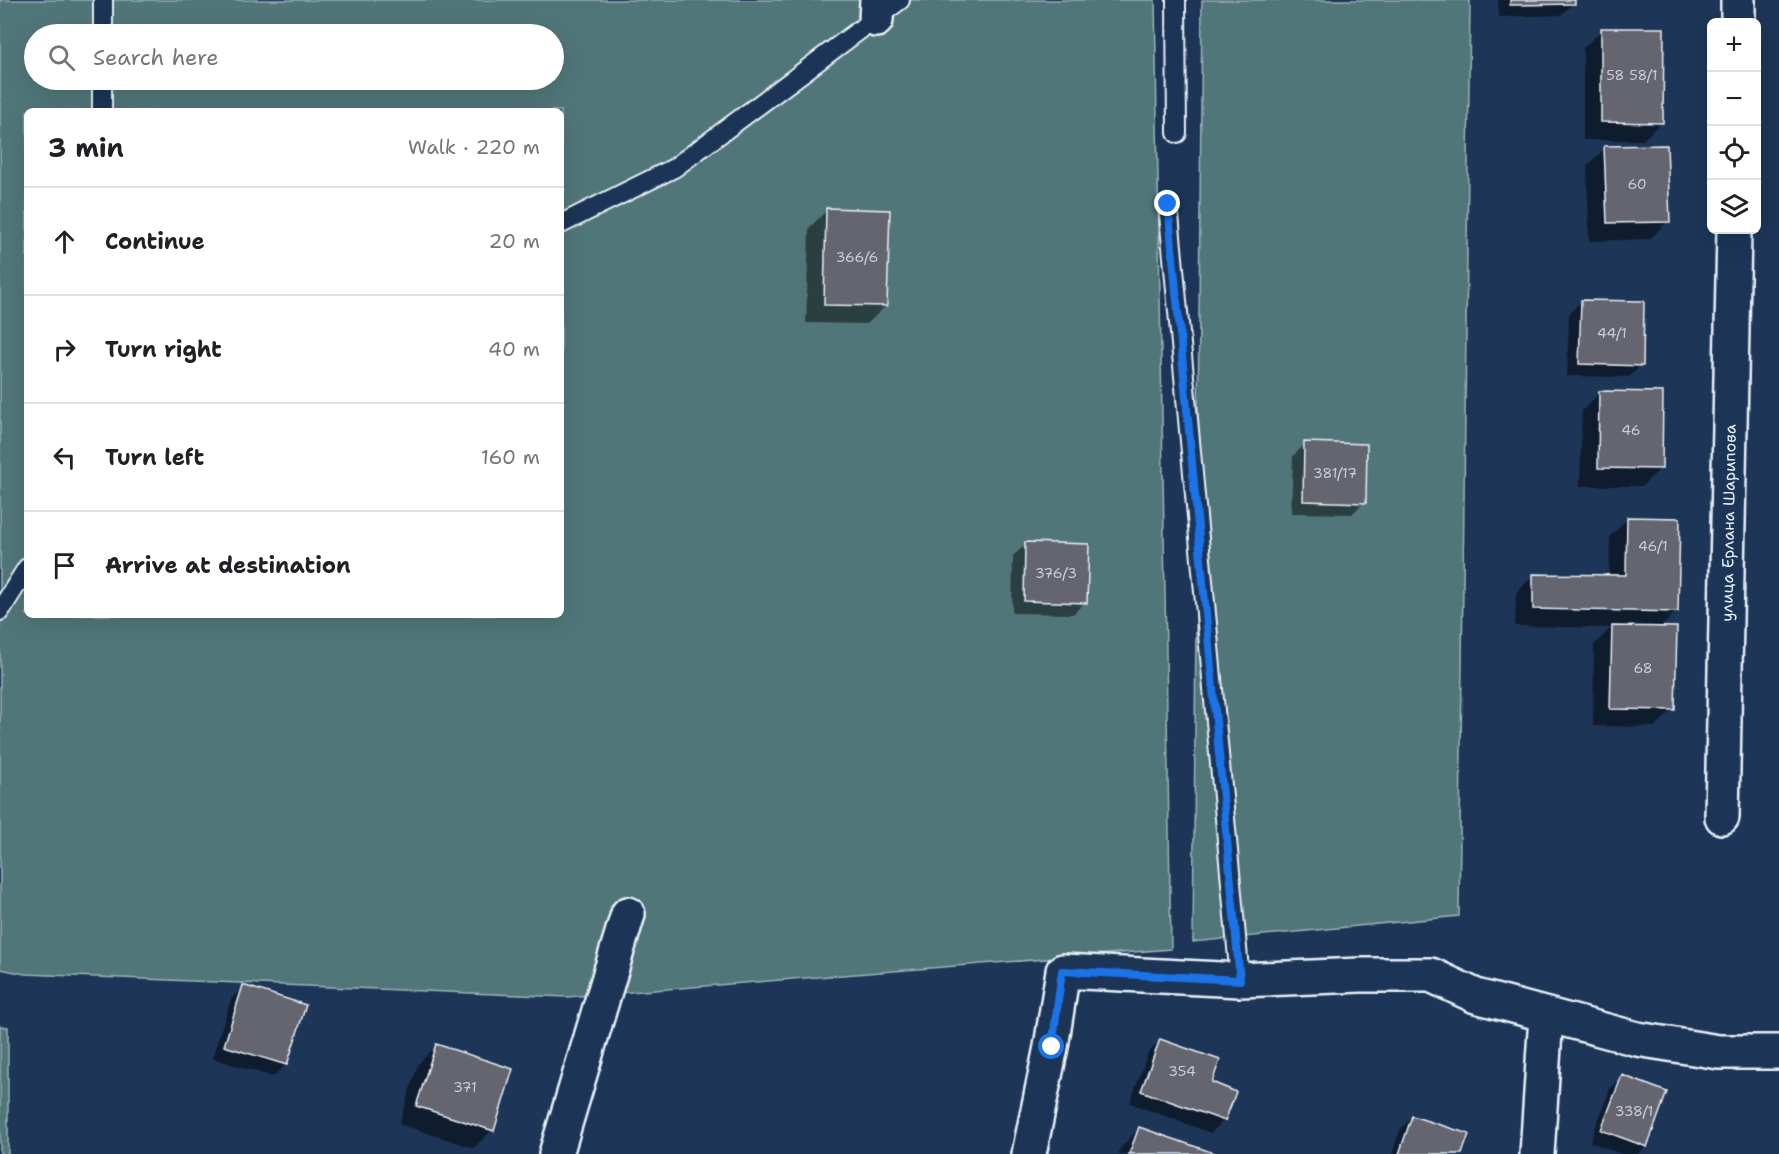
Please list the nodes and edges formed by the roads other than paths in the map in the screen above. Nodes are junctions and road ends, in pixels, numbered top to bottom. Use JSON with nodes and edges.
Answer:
{"nodes":[{"id":1,"x":103,"y":0,"type":"edge"},
{"id":2,"x":1176,"y":0,"type":"edge"},
{"id":3,"x":1738,"y":0,"type":"edge"},
{"id":4,"x":885,"y":7,"type":"edge"},
{"id":5,"x":1738,"y":18,"type":"edge"},
{"id":6,"x":103,"y":24,"type":"edge"},
{"id":7,"x":102,"y":90,"type":"edge"},
{"id":8,"x":102,"y":108,"type":"edge"},
{"id":9,"x":1177,"y":133,"type":"dead end"},
{"id":10,"x":1168,"y":204,"type":"dead end"},
{"id":11,"x":564,"y":223,"type":"edge"},
{"id":12,"x":1734,"y":234,"type":"edge"},
{"id":13,"x":24,"y":573,"type":"edge"},
{"id":14,"x":0,"y":611,"type":"edge"},
{"id":15,"x":1722,"y":817,"type":"dead end"},
{"id":16,"x":628,"y":914,"type":"dead end"},
{"id":17,"x":1240,"y":980,"type":"junction"},
{"id":18,"x":1546,"y":1016,"type":"junction"},
{"id":19,"x":1779,"y":1052,"type":"edge"},
{"id":20,"x":556,"y":1154,"type":"edge"},
{"id":21,"x":1029,"y":1154,"type":"edge"},
{"id":22,"x":1537,"y":1154,"type":"edge"}],
"edges":[{"from":1,"to":6,"type":"lane"},
{"from":2,"to":9,"type":"lane"},
{"from":3,"to":5,"type":"street"},
{"from":4,"to":11,"type":"lane"},
{"from":7,"to":8,"type":"lane"},
{"from":10,"to":17,"type":"lane"},
{"from":12,"to":15,"type":"street","name":"улица Ерлана Шарипова"},
{"from":13,"to":14,"type":"lane"},
{"from":16,"to":20,"type":"street"},
{"from":17,"to":18,"type":"street"},
{"from":17,"to":21,"type":"street"},
{"from":18,"to":19,"type":"street"},
{"from":18,"to":22,"type":"street"}]}
